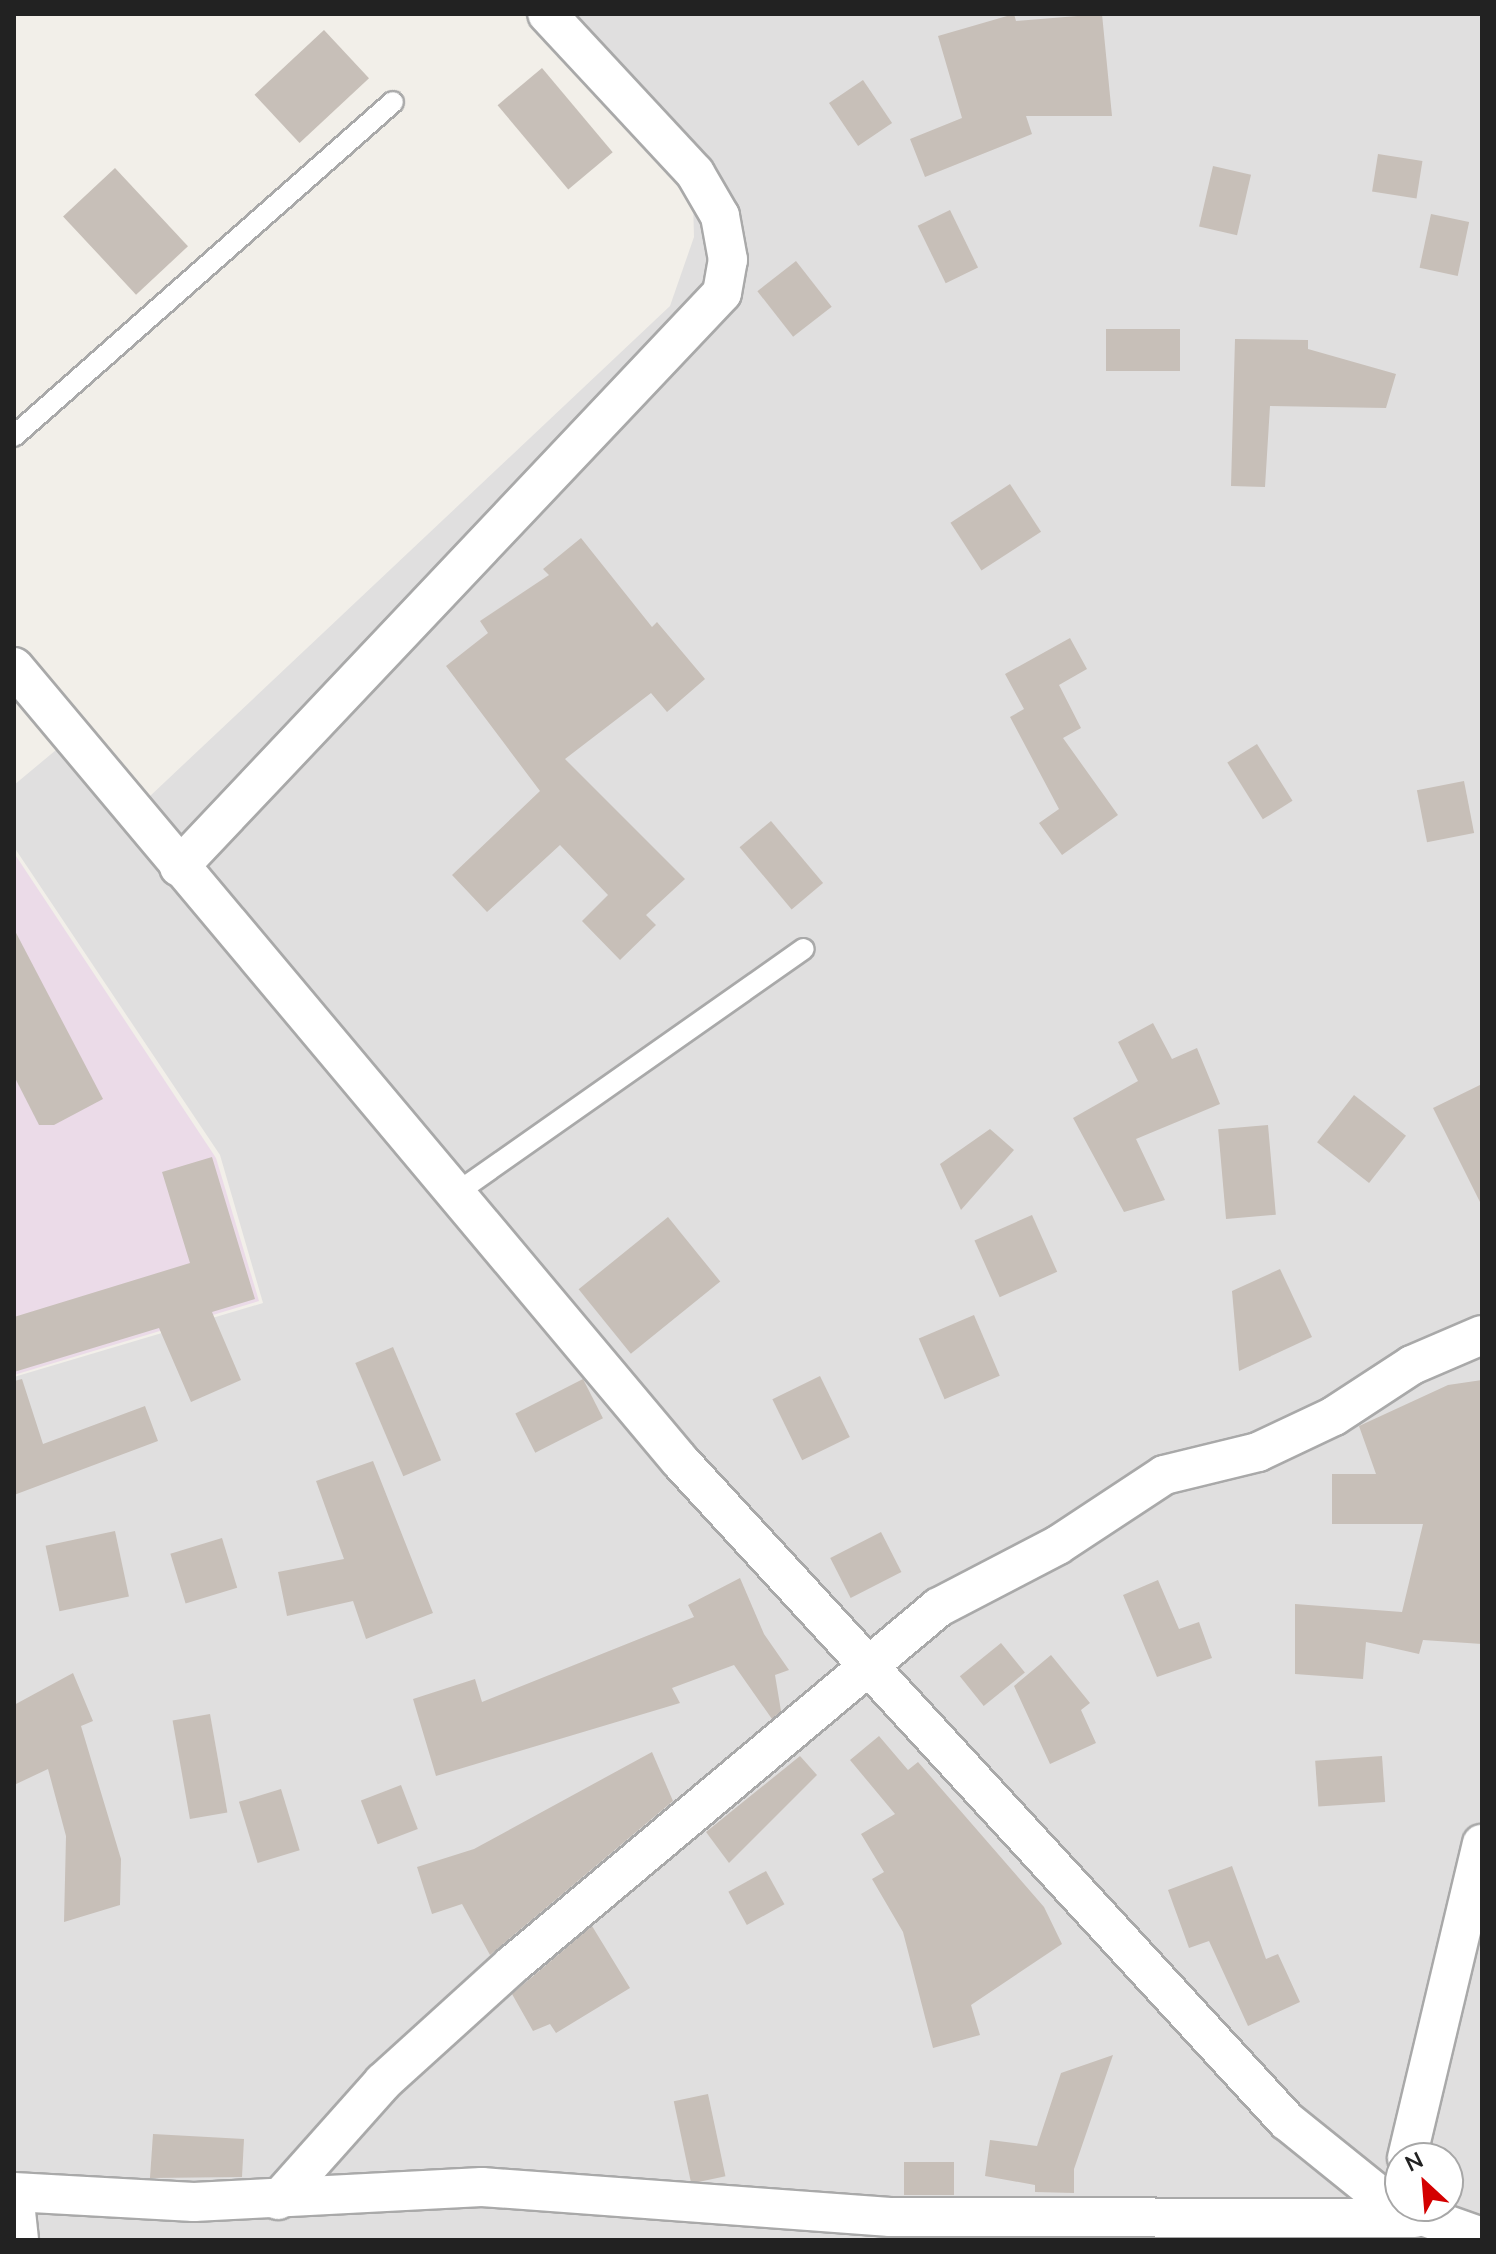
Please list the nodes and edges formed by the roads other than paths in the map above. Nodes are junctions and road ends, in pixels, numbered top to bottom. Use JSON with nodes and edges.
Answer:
{"nodes":[{"id":1,"x":547,"y":14,"type":"edge"},
{"id":2,"x":393,"y":102,"type":"dead end"},
{"id":3,"x":14,"y":436,"type":"edge"},
{"id":4,"x":14,"y":667,"type":"edge"},
{"id":5,"x":179,"y":867,"type":"junction"},
{"id":6,"x":803,"y":949,"type":"dead end"},
{"id":7,"x":455,"y":1194,"type":"junction"},
{"id":8,"x":1482,"y":1335,"type":"edge"},
{"id":9,"x":873,"y":1666,"type":"junction"},
{"id":10,"x":1482,"y":1844,"type":"edge"},
{"id":11,"x":1411,"y":2142,"type":"edge"},
{"id":12,"x":1384,"y":2188,"type":"edge"},
{"id":13,"x":14,"y":2192,"type":"edge"},
{"id":14,"x":278,"y":2200,"type":"junction"},
{"id":15,"x":1384,"y":2202,"type":"edge"},
{"id":16,"x":1443,"y":2222,"type":"edge"},
{"id":17,"x":1474,"y":2238,"type":"edge"},
{"id":18,"x":19,"y":2240,"type":"edge"}],
"edges":[{"from":1,"to":5,"type":"street"},
{"from":2,"to":3,"type":"lane"},
{"from":4,"to":5,"type":"street"},
{"from":5,"to":7,"type":"street"},
{"from":6,"to":7,"type":"lane"},
{"from":7,"to":9,"type":"street"},
{"from":8,"to":9,"type":"street"},
{"from":9,"to":12,"type":"street"},
{"from":9,"to":14,"type":"street"},
{"from":10,"to":11,"type":"street"},
{"from":13,"to":14,"type":"street"},
{"from":13,"to":18,"type":"street"},
{"from":14,"to":15,"type":"street"},
{"from":16,"to":17,"type":"street"}]}
